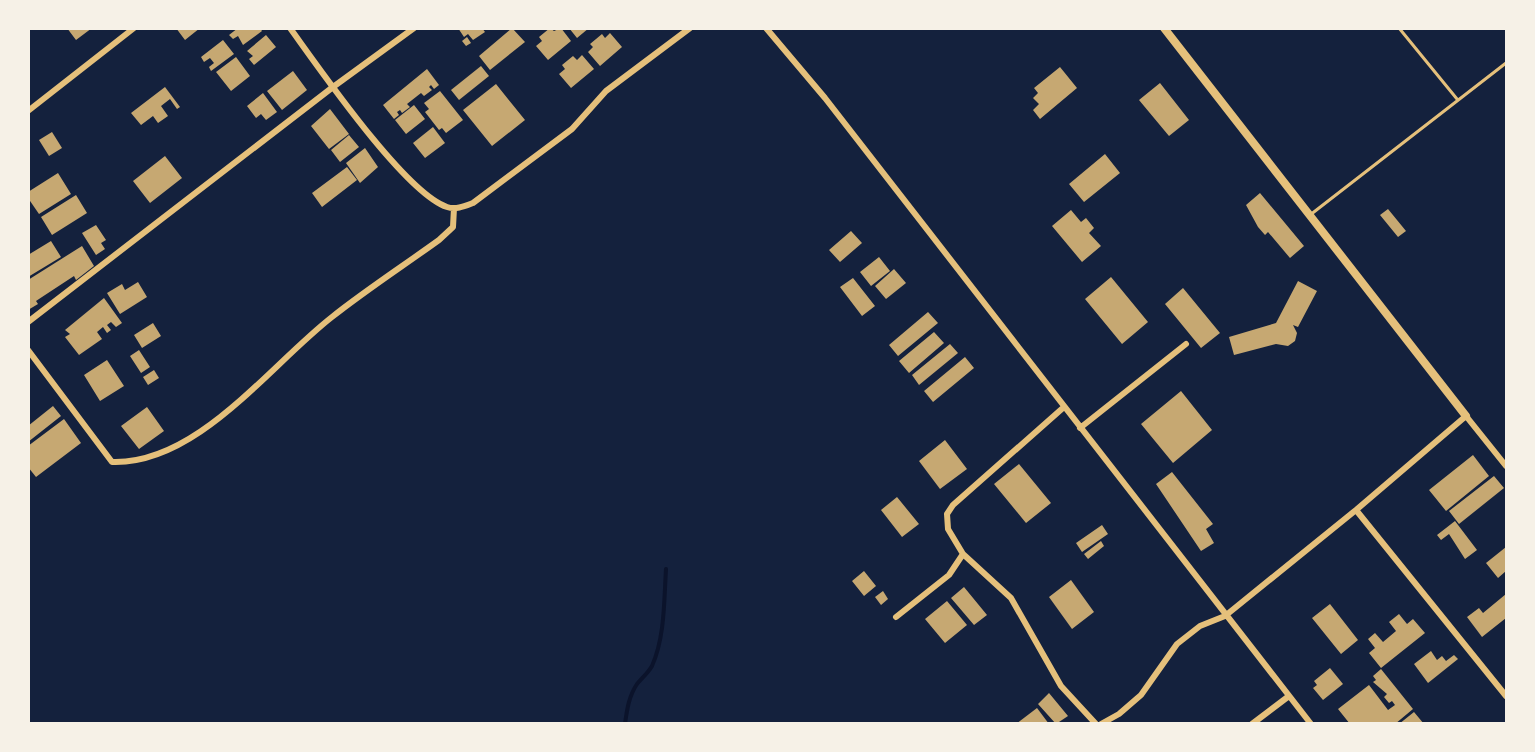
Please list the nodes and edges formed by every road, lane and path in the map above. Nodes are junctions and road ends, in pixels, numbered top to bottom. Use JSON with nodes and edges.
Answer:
{"nodes":[{"id":1,"x":134,"y":28,"type":"edge"},
{"id":2,"x":290,"y":28,"type":"edge"},
{"id":3,"x":414,"y":28,"type":"edge"},
{"id":4,"x":690,"y":28,"type":"edge"},
{"id":5,"x":766,"y":28,"type":"edge"},
{"id":6,"x":1164,"y":28,"type":"edge"},
{"id":7,"x":1400,"y":28,"type":"edge"},
{"id":8,"x":1506,"y":63,"type":"edge"},
{"id":9,"x":333,"y":87,"type":"junction"},
{"id":10,"x":1457,"y":99,"type":"junction"},
{"id":11,"x":28,"y":111,"type":"edge"},
{"id":12,"x":454,"y":208,"type":"junction"},
{"id":13,"x":1309,"y":216,"type":"junction"},
{"id":14,"x":28,"y":322,"type":"edge"},
{"id":15,"x":1186,"y":344,"type":"dead end"},
{"id":16,"x":28,"y":350,"type":"edge"},
{"id":17,"x":1064,"y":407,"type":"junction"},
{"id":18,"x":1466,"y":416,"type":"junction"},
{"id":19,"x":1080,"y":428,"type":"junction"},
{"id":20,"x":1506,"y":466,"type":"edge"},
{"id":21,"x":1356,"y":510,"type":"junction"},
{"id":22,"x":963,"y":554,"type":"junction"},
{"id":23,"x":1225,"y":616,"type":"junction"},
{"id":24,"x":896,"y":617,"type":"dead end"},
{"id":25,"x":1289,"y":696,"type":"junction"},
{"id":26,"x":1506,"y":696,"type":"edge"},
{"id":27,"x":1096,"y":723,"type":"edge"},
{"id":28,"x":1101,"y":723,"type":"edge"},
{"id":29,"x":1252,"y":723,"type":"edge"},
{"id":30,"x":1311,"y":723,"type":"edge"}],
"edges":[{"from":1,"to":11,"type":"street"},
{"from":2,"to":9,"type":"street"},
{"from":3,"to":9,"type":"street"},
{"from":4,"to":12,"type":"street"},
{"from":5,"to":17,"type":"street"},
{"from":6,"to":13,"type":"street"},
{"from":7,"to":10,"type":"lane"},
{"from":8,"to":10,"type":"lane"},
{"from":9,"to":12,"type":"street"},
{"from":9,"to":14,"type":"street"},
{"from":10,"to":13,"type":"lane"},
{"from":12,"to":16,"type":"street"},
{"from":13,"to":18,"type":"street"},
{"from":15,"to":19,"type":"street"},
{"from":17,"to":19,"type":"street"},
{"from":17,"to":22,"type":"street"},
{"from":18,"to":20,"type":"street"},
{"from":18,"to":21,"type":"street"},
{"from":19,"to":23,"type":"street"},
{"from":21,"to":23,"type":"street"},
{"from":21,"to":26,"type":"street"},
{"from":22,"to":24,"type":"street"},
{"from":22,"to":27,"type":"street"},
{"from":23,"to":25,"type":"street"},
{"from":23,"to":28,"type":"street"},
{"from":25,"to":29,"type":"street"},
{"from":25,"to":30,"type":"street"}]}
